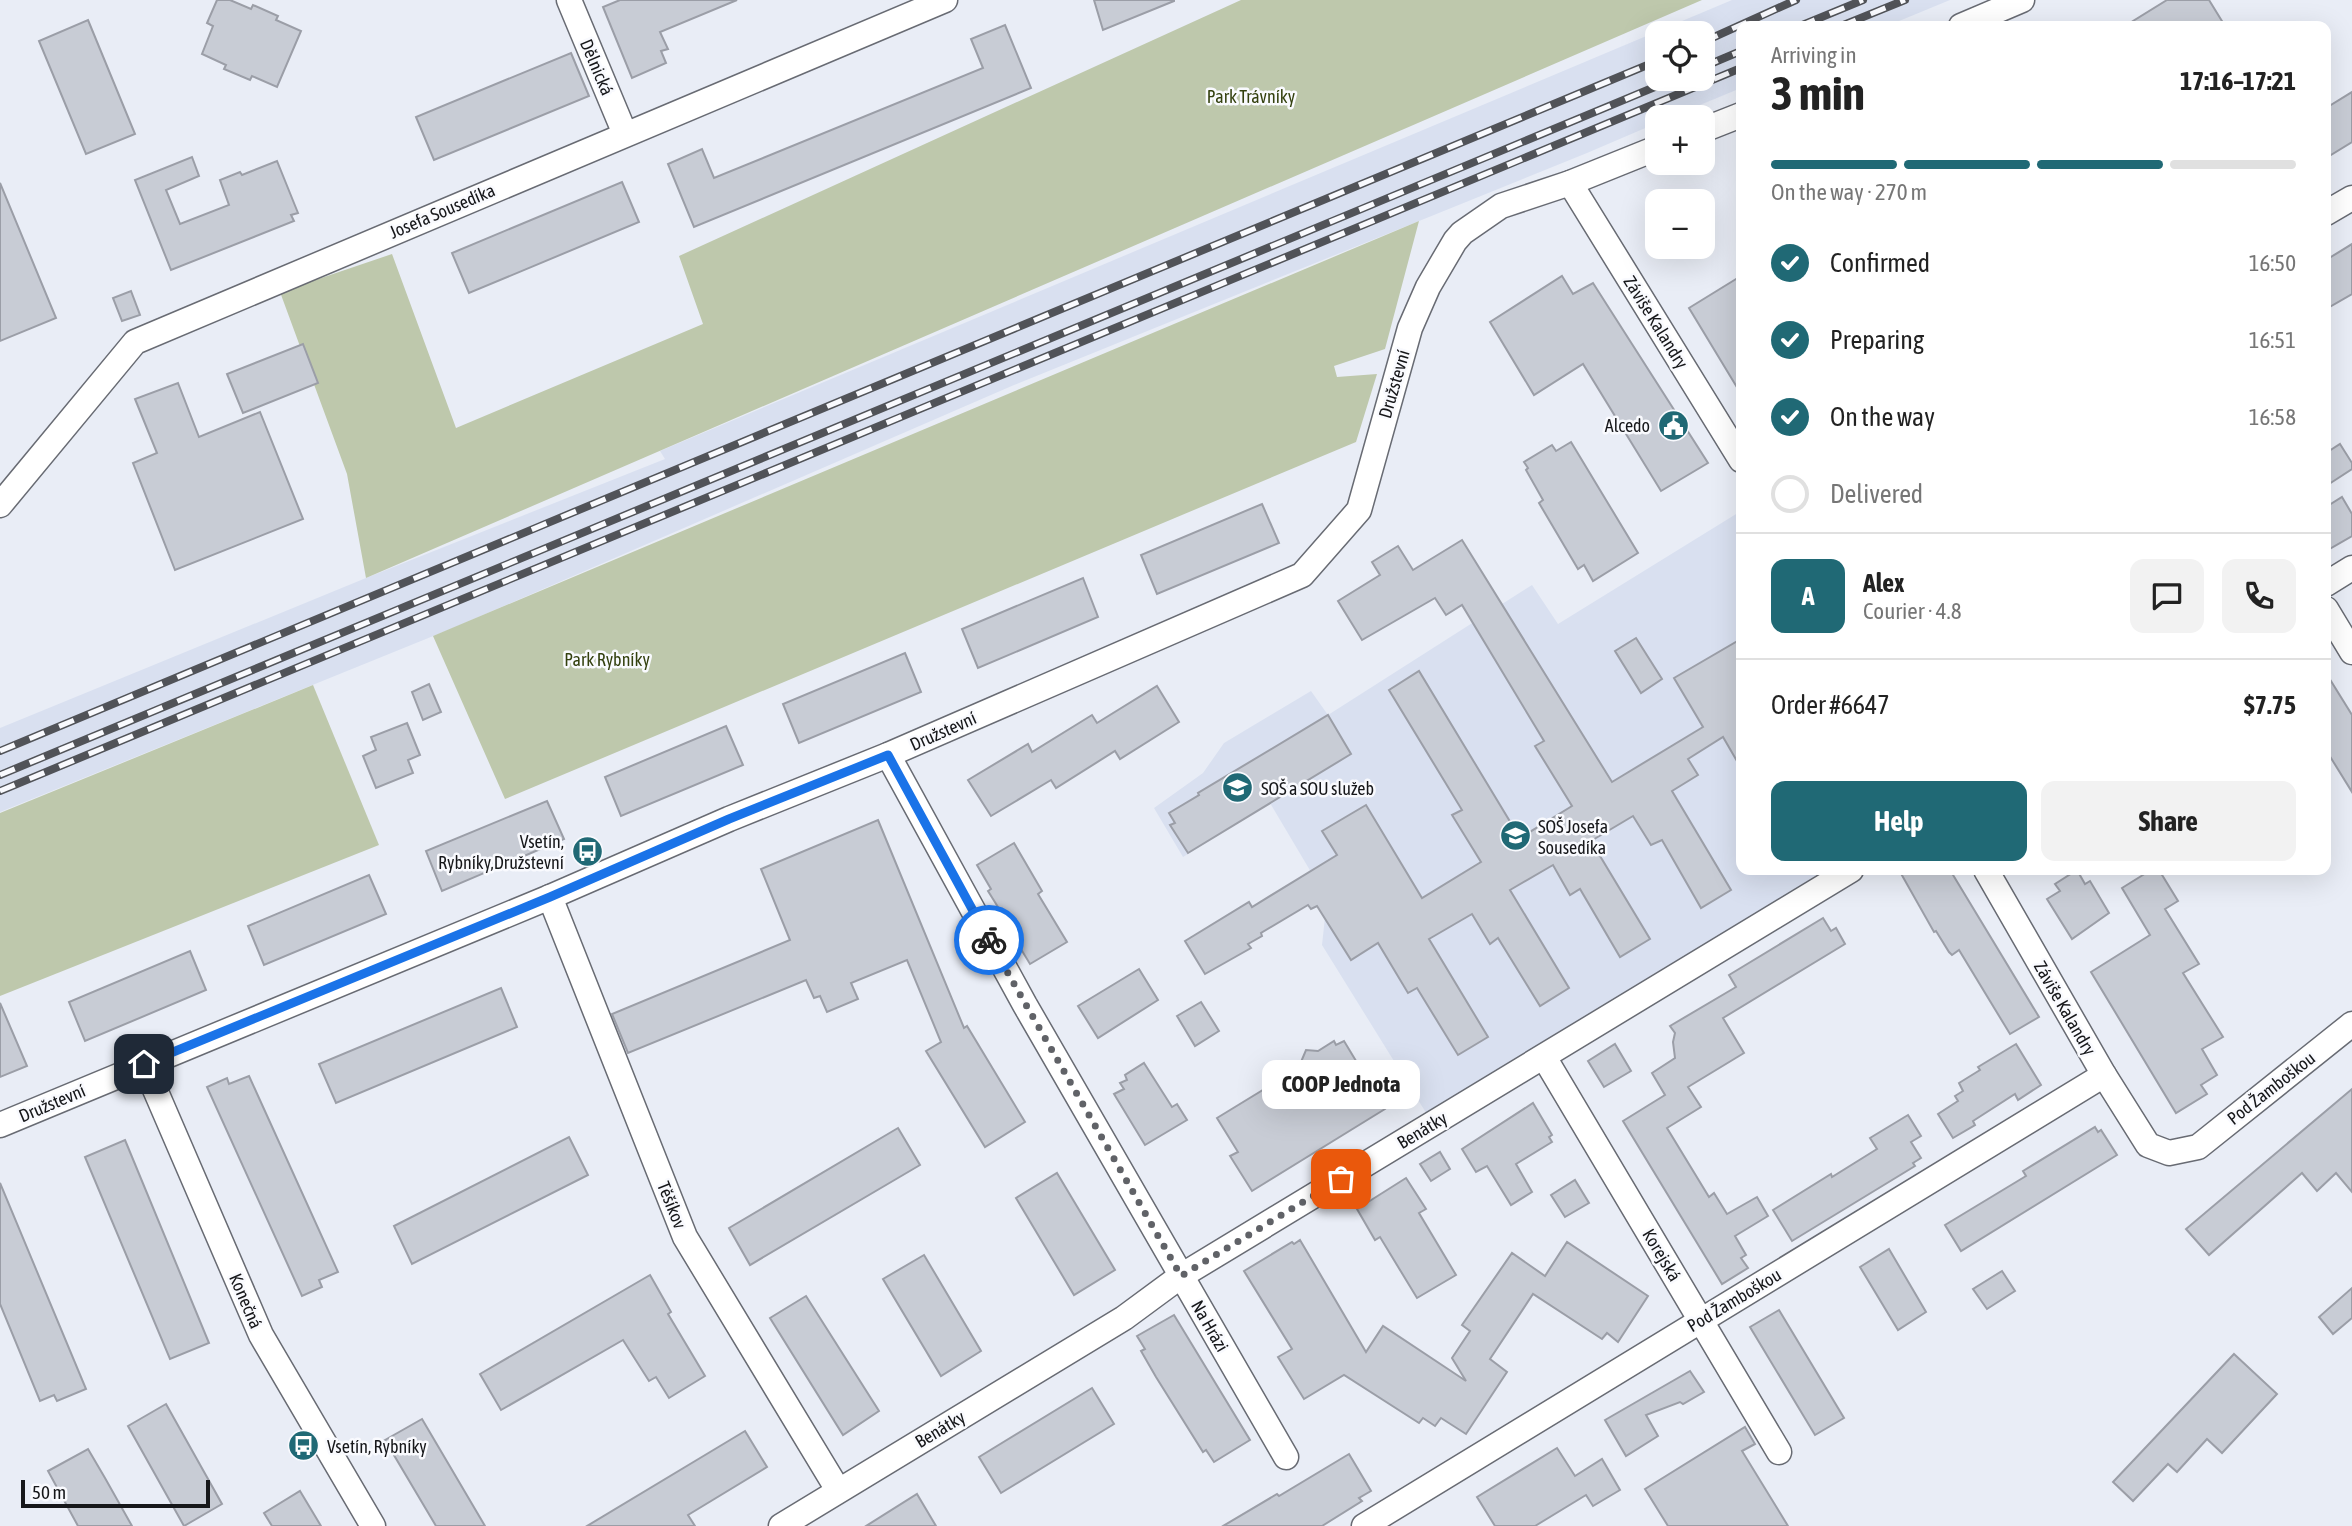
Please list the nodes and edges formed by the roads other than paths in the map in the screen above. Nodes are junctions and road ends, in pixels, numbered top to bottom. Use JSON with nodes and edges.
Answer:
{"nodes":[{"id":1,"x":569,"y":0,"type":"edge"},
{"id":2,"x":945,"y":0,"type":"edge"},
{"id":3,"x":2022,"y":0,"type":"edge"},
{"id":4,"x":1975,"y":21,"type":"edge"},
{"id":5,"x":1736,"y":117,"type":"edge"},
{"id":6,"x":1715,"y":125,"type":"edge"},
{"id":7,"x":625,"y":134,"type":"junction"},
{"id":8,"x":1645,"y":153,"type":"edge"},
{"id":9,"x":1570,"y":183,"type":"junction"},
{"id":10,"x":2352,"y":198,"type":"edge"},
{"id":11,"x":2331,"y":210,"type":"edge"},
{"id":12,"x":1736,"y":452,"type":"edge"},
{"id":13,"x":0,"y":505,"type":"edge"},
{"id":14,"x":2352,"y":568,"type":"edge"},
{"id":15,"x":2331,"y":581,"type":"edge"},
{"id":16,"x":2331,"y":618,"type":"edge"},
{"id":17,"x":2352,"y":652,"type":"edge"},
{"id":18,"x":888,"y":755,"type":"junction"},
{"id":19,"x":1843,"y":875,"type":"edge"},
{"id":20,"x":1989,"y":875,"type":"edge"},
{"id":21,"x":550,"y":897,"type":"junction"},
{"id":22,"x":2352,"y":1024,"type":"edge"},
{"id":23,"x":1544,"y":1057,"type":"junction"},
{"id":24,"x":144,"y":1064,"type":"junction"},
{"id":25,"x":2104,"y":1075,"type":"junction"},
{"id":26,"x":0,"y":1125,"type":"edge"},
{"id":27,"x":2148,"y":1145,"type":"joint"},
{"id":28,"x":1181,"y":1276,"type":"junction"},
{"id":29,"x":1701,"y":1320,"type":"junction"},
{"id":30,"x":1779,"y":1452,"type":"dead end"},
{"id":31,"x":1286,"y":1457,"type":"dead end"},
{"id":32,"x":838,"y":1490,"type":"junction"},
{"id":33,"x":373,"y":1526,"type":"edge"},
{"id":34,"x":781,"y":1526,"type":"edge"},
{"id":35,"x":1364,"y":1526,"type":"edge"}],
"edges":[{"from":1,"to":7,"type":"street","name":"Dělnická"},
{"from":2,"to":7,"type":"street","name":"Josefa Sousedíka"},
{"from":3,"to":4,"type":"street"},
{"from":5,"to":6,"type":"street"},
{"from":7,"to":13,"type":"street","name":"Josefa Sousedíka"},
{"from":8,"to":9,"type":"street","name":"Družstevní"},
{"from":9,"to":12,"type":"street","name":"Záviše Kalandry"},
{"from":9,"to":18,"type":"street","name":"Družstevní"},
{"from":10,"to":11,"type":"street"},
{"from":14,"to":15,"type":"street"},
{"from":16,"to":17,"type":"street"},
{"from":18,"to":21,"type":"street","name":"Družstevní"},
{"from":18,"to":28,"type":"street","name":"Na Hrázi"},
{"from":19,"to":23,"type":"street","name":"Benátky"},
{"from":20,"to":25,"type":"street","name":"Záviše Kalandry"},
{"from":21,"to":24,"type":"street","name":"Družstevní"},
{"from":21,"to":32,"type":"street","name":"Těšíkov"},
{"from":22,"to":27,"type":"street","name":"Pod Žamboškou"},
{"from":23,"to":28,"type":"street","name":"Benátky"},
{"from":23,"to":29,"type":"street","name":"Korejská"},
{"from":24,"to":26,"type":"street","name":"Družstevní"},
{"from":24,"to":33,"type":"street","name":"Konečná"},
{"from":25,"to":27,"type":"street","name":"Záviše Kalandry"},
{"from":25,"to":29,"type":"street","name":"Pod Žamboškou"},
{"from":28,"to":31,"type":"street","name":"Na Hrázi"},
{"from":28,"to":32,"type":"street","name":"Benátky"},
{"from":29,"to":30,"type":"street","name":"Korejská"},
{"from":29,"to":35,"type":"street","name":"Pod Žamboškou"},
{"from":32,"to":34,"type":"street","name":"Benátky"}]}
